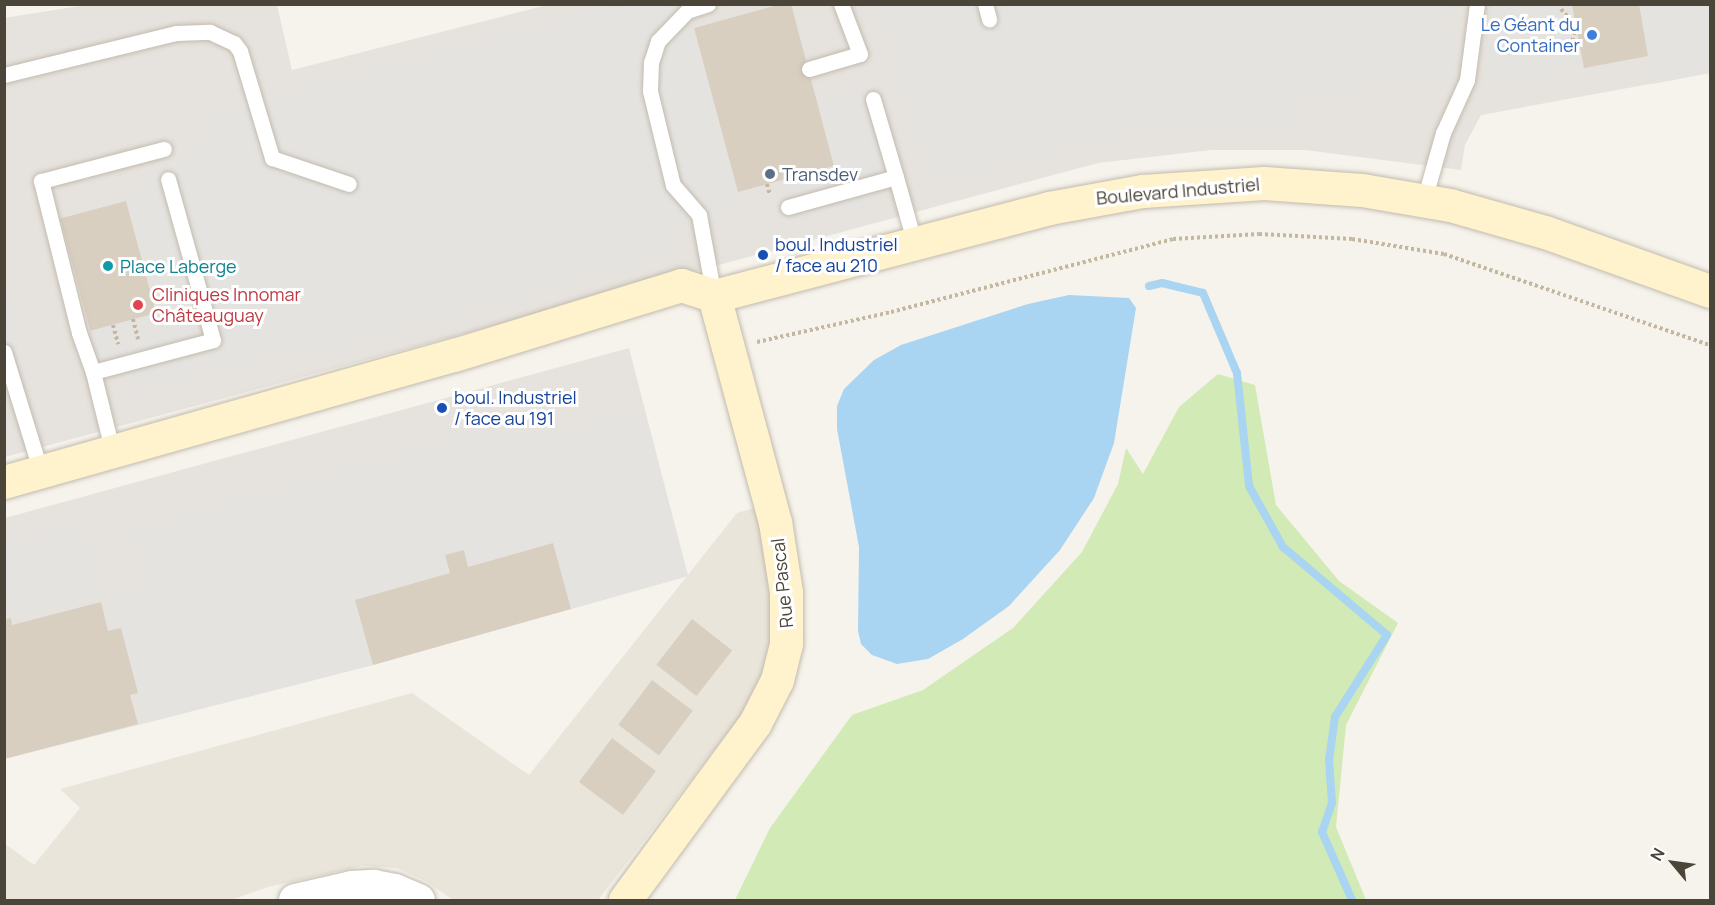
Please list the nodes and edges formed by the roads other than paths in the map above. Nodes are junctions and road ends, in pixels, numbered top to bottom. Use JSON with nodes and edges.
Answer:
{"nodes":[{"id":1,"x":708,"y":4,"type":"edge"},
{"id":2,"x":842,"y":4,"type":"edge"},
{"id":3,"x":1477,"y":4,"type":"edge"},
{"id":4,"x":809,"y":69,"type":"dead end"},
{"id":5,"x":4,"y":75,"type":"edge"},
{"id":6,"x":873,"y":99,"type":"dead end"},
{"id":7,"x":164,"y":149,"type":"dead end"},
{"id":8,"x":896,"y":177,"type":"junction"},
{"id":9,"x":168,"y":179,"type":"dead end"},
{"id":10,"x":349,"y":184,"type":"dead end"},
{"id":11,"x":1424,"y":200,"type":"junction"},
{"id":12,"x":788,"y":207,"type":"dead end"},
{"id":13,"x":914,"y":242,"type":"junction"},
{"id":14,"x":1710,"y":291,"type":"edge"},
{"id":15,"x":714,"y":296,"type":"junction"},
{"id":16,"x":4,"y":352,"type":"edge"},
{"id":17,"x":93,"y":372,"type":"junction"},
{"id":18,"x":112,"y":449,"type":"junction"},
{"id":19,"x":41,"y":472,"type":"junction"},
{"id":20,"x":4,"y":482,"type":"edge"},
{"id":21,"x":295,"y":900,"type":"edge"},
{"id":22,"x":419,"y":900,"type":"edge"},
{"id":23,"x":625,"y":900,"type":"edge"}],
"edges":[{"from":1,"to":15,"type":"lane"},
{"from":2,"to":4,"type":"lane"},
{"from":3,"to":11,"type":"lane"},
{"from":5,"to":10,"type":"lane"},
{"from":6,"to":8,"type":"lane"},
{"from":7,"to":17,"type":"lane"},
{"from":8,"to":12,"type":"lane"},
{"from":8,"to":13,"type":"lane"},
{"from":9,"to":17,"type":"lane"},
{"from":11,"to":13,"type":"street","name":"Boulevard Industriel"},
{"from":11,"to":14,"type":"street","name":"Boulevard Industriel"},
{"from":13,"to":15,"type":"street","name":"Boulevard Industriel"},
{"from":15,"to":18,"type":"street"},
{"from":15,"to":23,"type":"street","name":"Rue Pascal"},
{"from":16,"to":19,"type":"lane"},
{"from":17,"to":18,"type":"lane"},
{"from":18,"to":19,"type":"street"},
{"from":19,"to":20,"type":"street"},
{"from":21,"to":22,"type":"street"}]}
